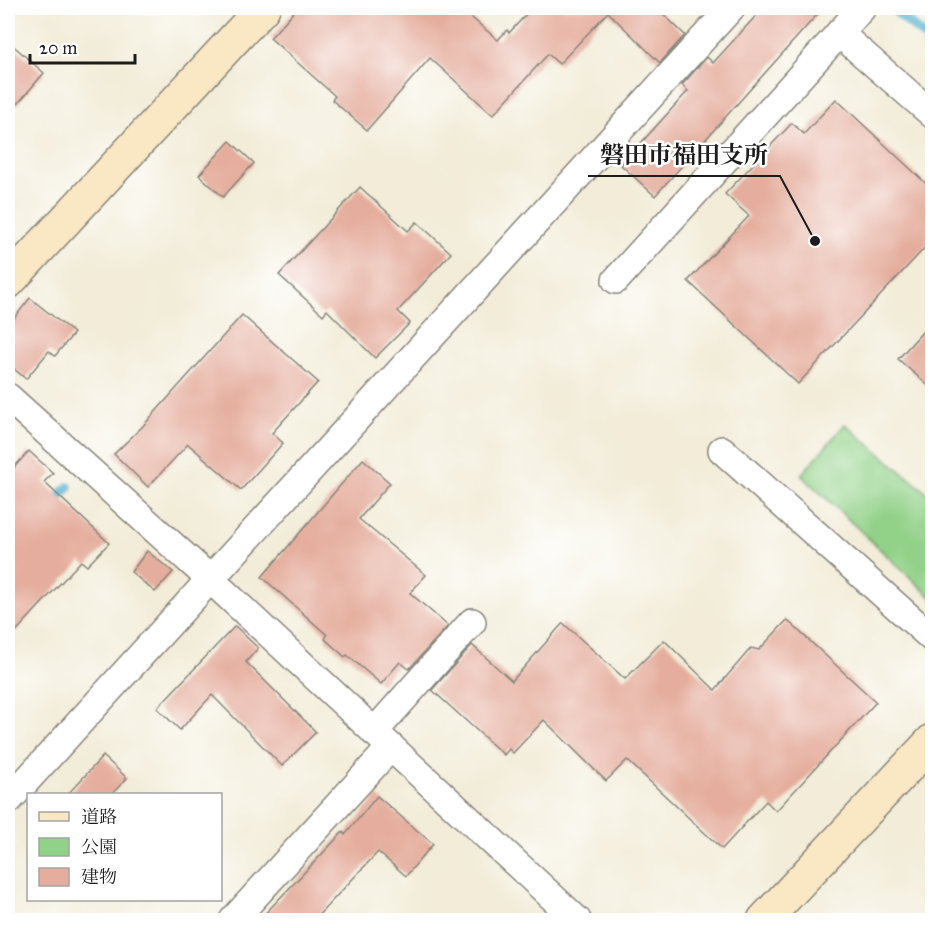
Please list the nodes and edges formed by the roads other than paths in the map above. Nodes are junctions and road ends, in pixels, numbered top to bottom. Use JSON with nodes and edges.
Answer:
{"nodes":[{"id":1,"x":263,"y":8,"type":"edge"},
{"id":2,"x":731,"y":8,"type":"edge"},
{"id":3,"x":862,"y":8,"type":"edge"},
{"id":4,"x":839,"y":33,"type":"junction"},
{"id":5,"x":933,"y":114,"type":"edge"},
{"id":6,"x":615,"y":280,"type":"dead end"},
{"id":7,"x":8,"y":282,"type":"edge"},
{"id":8,"x":8,"y":397,"type":"edge"},
{"id":9,"x":722,"y":450,"type":"dead end"},
{"id":10,"x":210,"y":579,"type":"junction"},
{"id":11,"x":472,"y":622,"type":"dead end"},
{"id":12,"x":933,"y":639,"type":"edge"},
{"id":13,"x":383,"y":740,"type":"junction"},
{"id":14,"x":933,"y":741,"type":"edge"},
{"id":15,"x":8,"y":801,"type":"edge"},
{"id":16,"x":232,"y":921,"type":"edge"},
{"id":17,"x":577,"y":921,"type":"edge"},
{"id":18,"x":764,"y":921,"type":"edge"}],
"edges":[{"from":1,"to":7,"type":"street"},
{"from":2,"to":10,"type":"street"},
{"from":3,"to":4,"type":"street"},
{"from":4,"to":5,"type":"street"},
{"from":4,"to":6,"type":"street"},
{"from":8,"to":10,"type":"street"},
{"from":9,"to":12,"type":"street"},
{"from":10,"to":13,"type":"street"},
{"from":10,"to":15,"type":"street"},
{"from":11,"to":13,"type":"street"},
{"from":13,"to":16,"type":"street"},
{"from":13,"to":17,"type":"street"},
{"from":14,"to":18,"type":"street"}]}
